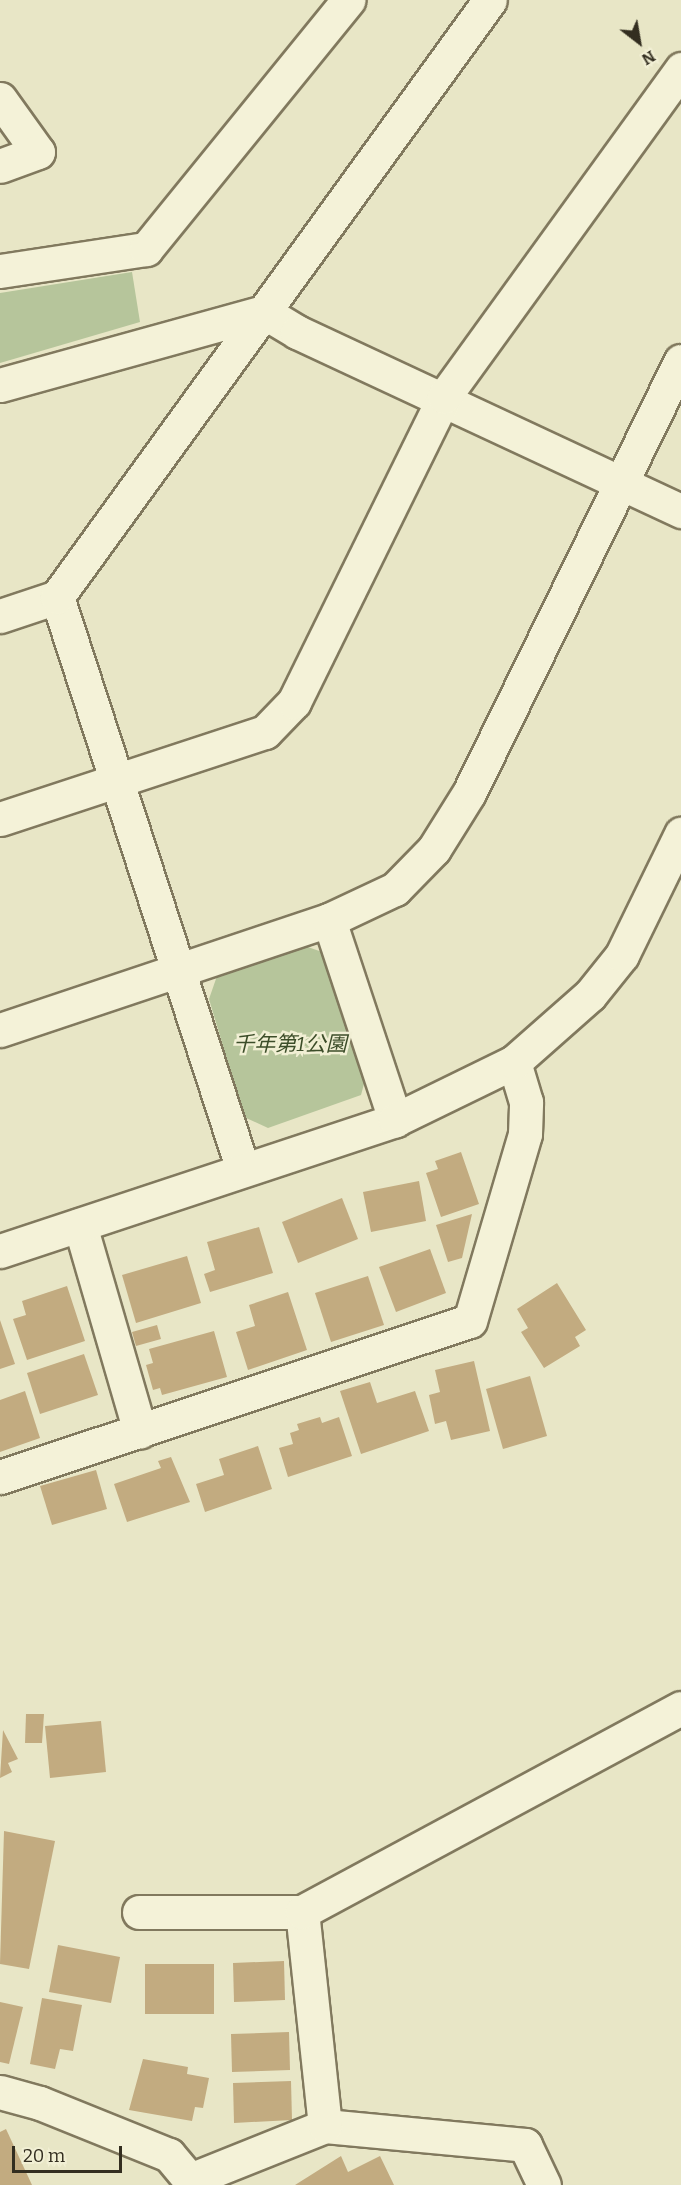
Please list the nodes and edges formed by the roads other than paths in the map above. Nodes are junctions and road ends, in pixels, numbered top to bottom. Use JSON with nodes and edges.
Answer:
{"nodes":[{"id":1,"x":348,"y":0,"type":"edge"},
{"id":2,"x":490,"y":0,"type":"edge"},
{"id":3,"x":681,"y":69,"type":"edge"},
{"id":4,"x":0,"y":99,"type":"edge"},
{"id":5,"x":0,"y":166,"type":"edge"},
{"id":6,"x":0,"y":271,"type":"edge"},
{"id":7,"x":264,"y":312,"type":"junction"},
{"id":8,"x":681,"y":361,"type":"edge"},
{"id":9,"x":0,"y":385,"type":"edge"},
{"id":10,"x":444,"y":397,"type":"junction"},
{"id":11,"x":621,"y":482,"type":"junction"},
{"id":12,"x":681,"y":511,"type":"edge"},
{"id":13,"x":57,"y":597,"type":"junction"},
{"id":14,"x":0,"y":616,"type":"edge"},
{"id":15,"x":117,"y":781,"type":"junction"},
{"id":16,"x":0,"y":819,"type":"edge"},
{"id":17,"x":681,"y":834,"type":"edge"},
{"id":18,"x":329,"y":920,"type":"junction"},
{"id":19,"x":182,"y":971,"type":"junction"},
{"id":20,"x":0,"y":1030,"type":"edge"},
{"id":21,"x":514,"y":1062,"type":"junction"},
{"id":22,"x":395,"y":1120,"type":"junction"},
{"id":23,"x":243,"y":1170,"type":"junction"},
{"id":24,"x":80,"y":1225,"type":"junction"},
{"id":25,"x":0,"y":1251,"type":"edge"},
{"id":26,"x":140,"y":1431,"type":"junction"},
{"id":27,"x":0,"y":1477,"type":"edge"},
{"id":28,"x":681,"y":1708,"type":"edge"},
{"id":29,"x":139,"y":1912,"type":"dead end"},
{"id":30,"x":302,"y":1912,"type":"junction"},
{"id":31,"x":0,"y":2092,"type":"edge"},
{"id":32,"x":325,"y":2126,"type":"junction"},
{"id":33,"x":186,"y":2183,"type":"edge"},
{"id":34,"x":544,"y":2185,"type":"edge"}],
"edges":[{"from":1,"to":6,"type":"street"},
{"from":2,"to":7,"type":"street"},
{"from":3,"to":10,"type":"street"},
{"from":4,"to":5,"type":"street"},
{"from":7,"to":9,"type":"street"},
{"from":7,"to":10,"type":"street"},
{"from":7,"to":13,"type":"street"},
{"from":8,"to":11,"type":"street"},
{"from":10,"to":11,"type":"street"},
{"from":10,"to":15,"type":"street"},
{"from":11,"to":12,"type":"street"},
{"from":11,"to":18,"type":"street"},
{"from":13,"to":14,"type":"street"},
{"from":13,"to":15,"type":"street"},
{"from":15,"to":16,"type":"street"},
{"from":15,"to":19,"type":"street"},
{"from":17,"to":21,"type":"street"},
{"from":18,"to":19,"type":"street"},
{"from":18,"to":22,"type":"street"},
{"from":19,"to":20,"type":"street"},
{"from":19,"to":23,"type":"street"},
{"from":21,"to":22,"type":"street"},
{"from":21,"to":26,"type":"street"},
{"from":22,"to":23,"type":"street"},
{"from":23,"to":24,"type":"street"},
{"from":24,"to":25,"type":"street"},
{"from":24,"to":26,"type":"street"},
{"from":26,"to":27,"type":"street"},
{"from":28,"to":30,"type":"street"},
{"from":29,"to":30,"type":"street"},
{"from":30,"to":32,"type":"street"},
{"from":31,"to":33,"type":"street"},
{"from":32,"to":33,"type":"street"},
{"from":32,"to":34,"type":"street"}]}
